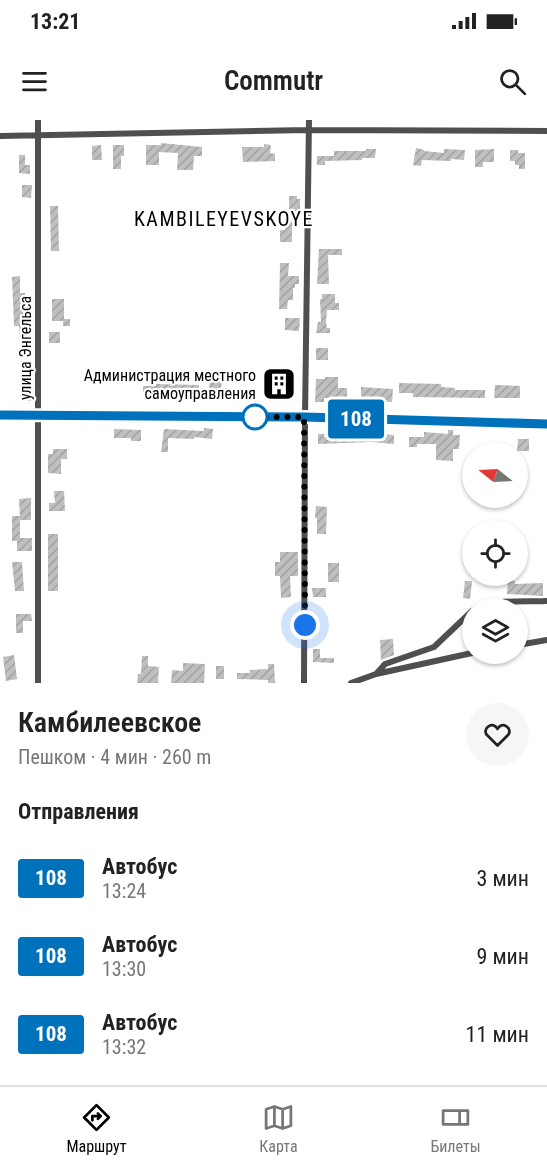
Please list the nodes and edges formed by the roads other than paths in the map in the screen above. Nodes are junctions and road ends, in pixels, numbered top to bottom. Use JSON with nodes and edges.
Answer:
{"nodes":[{"id":1,"x":38,"y":120,"type":"edge"},
{"id":2,"x":309,"y":120,"type":"edge"},
{"id":3,"x":308,"y":130,"type":"junction"},
{"id":4,"x":547,"y":131,"type":"edge"},
{"id":5,"x":0,"y":136,"type":"edge"},
{"id":6,"x":37,"y":136,"type":"junction"},
{"id":7,"x":0,"y":415,"type":"edge"},
{"id":8,"x":39,"y":415,"type":"junction"},
{"id":9,"x":304,"y":417,"type":"junction"},
{"id":10,"x":547,"y":424,"type":"edge"},
{"id":11,"x":547,"y":601,"type":"edge"},
{"id":12,"x":528,"y":602,"type":"edge"},
{"id":13,"x":462,"y":621,"type":"edge"},
{"id":14,"x":547,"y":640,"type":"edge"},
{"id":15,"x":528,"y":643,"type":"edge"},
{"id":16,"x":462,"y":655,"type":"edge"},
{"id":17,"x":376,"y":674,"type":"junction"},
{"id":18,"x":38,"y":683,"type":"edge"},
{"id":19,"x":304,"y":683,"type":"edge"},
{"id":20,"x":351,"y":683,"type":"edge"}],
"edges":[{"from":1,"to":6,"type":"street","name":"улица Энгельса"},
{"from":2,"to":3,"type":"street"},
{"from":3,"to":4,"type":"street"},
{"from":3,"to":6,"type":"street"},
{"from":3,"to":9,"type":"street"},
{"from":5,"to":6,"type":"street"},
{"from":6,"to":8,"type":"street","name":"улица Энгельса"},
{"from":7,"to":8,"type":"street"},
{"from":8,"to":9,"type":"street"},
{"from":8,"to":18,"type":"street","name":"улица Энгельса"},
{"from":9,"to":10,"type":"street"},
{"from":9,"to":19,"type":"street"},
{"from":11,"to":12,"type":"street"},
{"from":13,"to":17,"type":"street"},
{"from":14,"to":15,"type":"street"},
{"from":16,"to":17,"type":"street"},
{"from":17,"to":20,"type":"street"}]}
